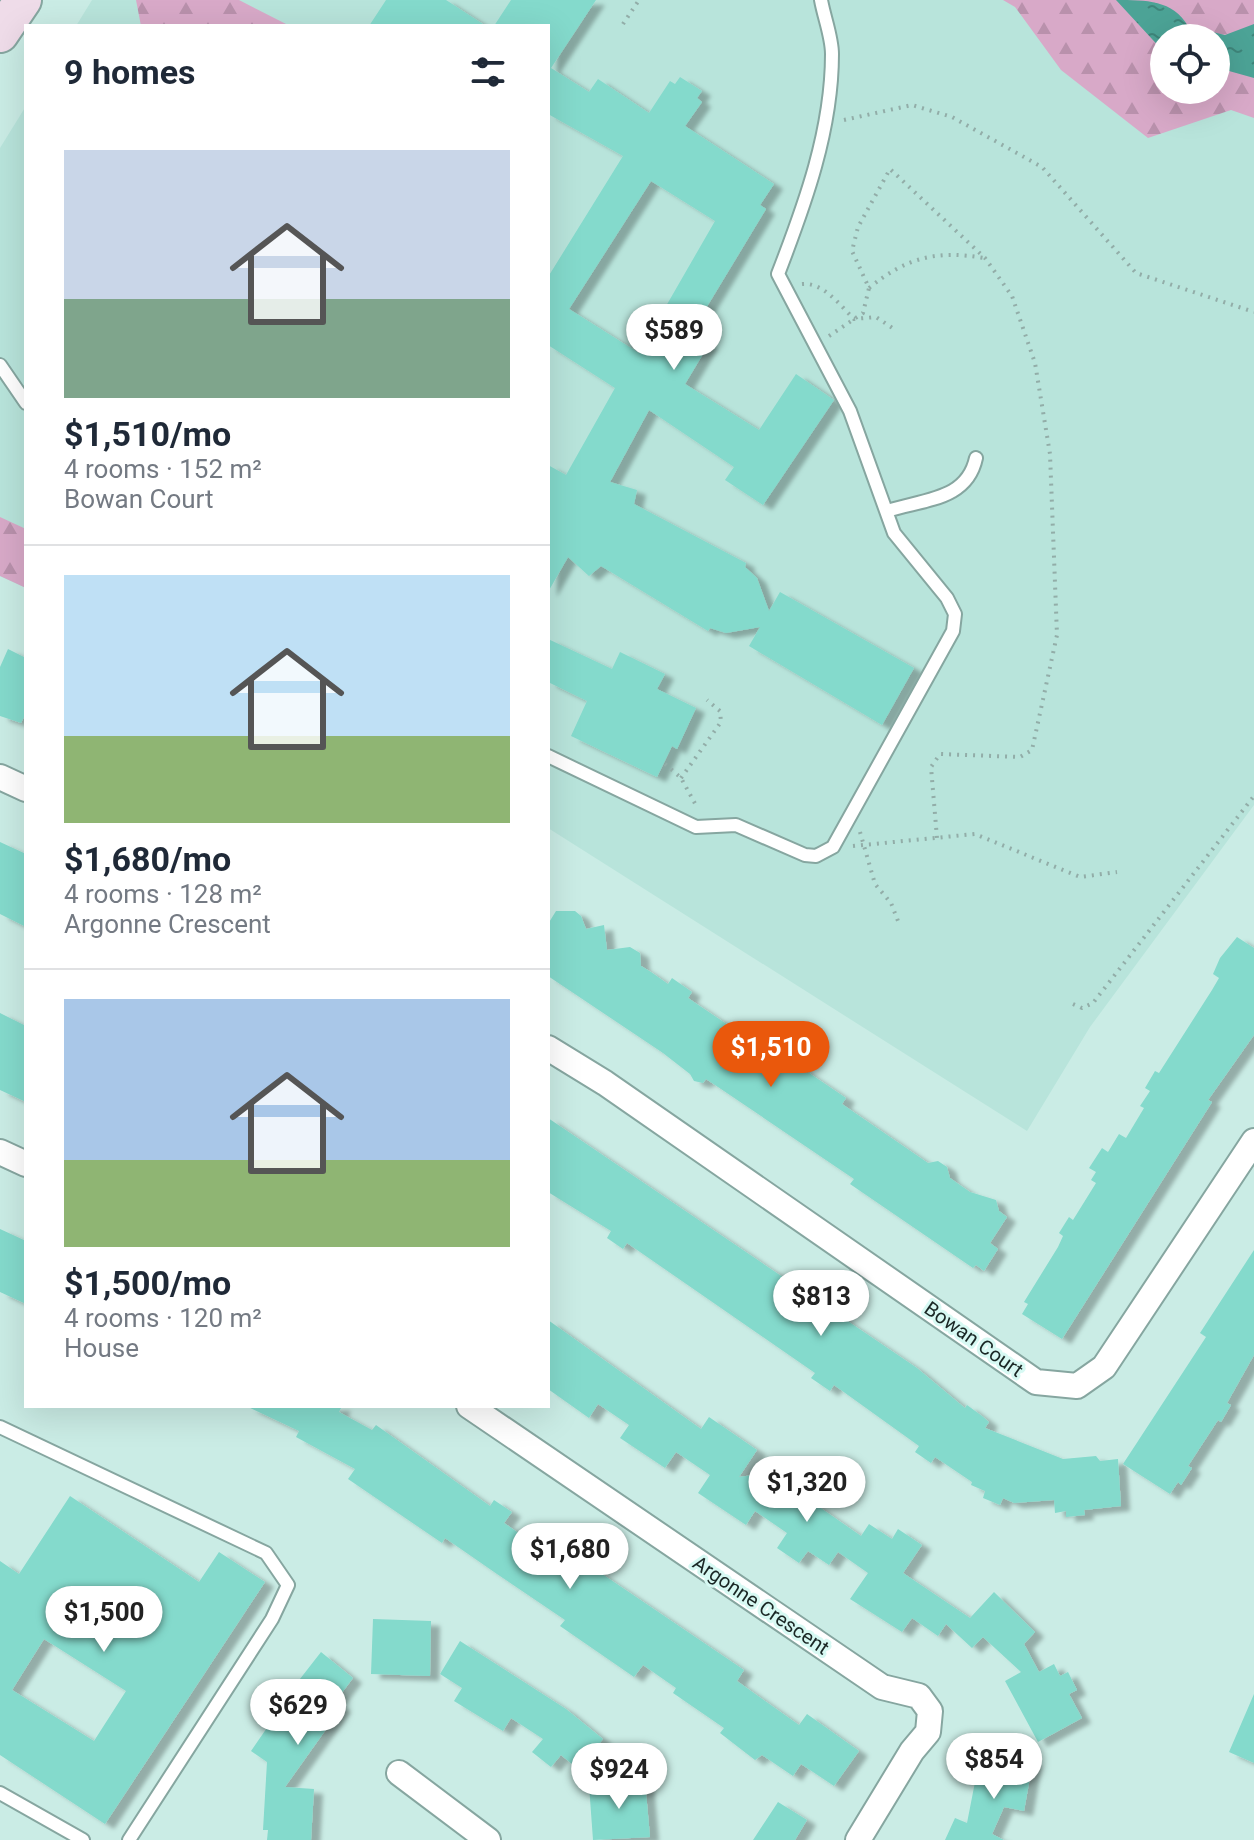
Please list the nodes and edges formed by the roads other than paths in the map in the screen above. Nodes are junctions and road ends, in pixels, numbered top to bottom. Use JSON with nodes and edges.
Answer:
{"nodes":[{"id":1,"x":23,"y":0,"type":"edge"},
{"id":2,"x":821,"y":0,"type":"edge"},
{"id":3,"x":0,"y":34,"type":"edge"},
{"id":4,"x":0,"y":365,"type":"edge"},
{"id":5,"x":24,"y":400,"type":"edge"},
{"id":6,"x":976,"y":458,"type":"dead end"},
{"id":7,"x":887,"y":511,"type":"junction"},
{"id":8,"x":550,"y":757,"type":"edge"},
{"id":9,"x":0,"y":777,"type":"edge"},
{"id":10,"x":24,"y":788,"type":"edge"},
{"id":11,"x":550,"y":1049,"type":"edge"},
{"id":12,"x":1254,"y":1141,"type":"edge"},
{"id":13,"x":0,"y":1152,"type":"edge"},
{"id":14,"x":24,"y":1163,"type":"edge"},
{"id":15,"x":472,"y":1408,"type":"edge"},
{"id":16,"x":0,"y":1427,"type":"edge"},
{"id":17,"x":399,"y":1773,"type":"dead end"},
{"id":18,"x":0,"y":1793,"type":"edge"},
{"id":19,"x":83,"y":1840,"type":"edge"},
{"id":20,"x":129,"y":1840,"type":"edge"},
{"id":21,"x":488,"y":1840,"type":"edge"},
{"id":22,"x":858,"y":1840,"type":"edge"}],
"edges":[{"from":1,"to":3,"type":"main road"},
{"from":2,"to":7,"type":"lane"},
{"from":4,"to":5,"type":"lane"},
{"from":6,"to":7,"type":"lane"},
{"from":7,"to":8,"type":"lane"},
{"from":9,"to":10,"type":"street"},
{"from":11,"to":12,"type":"street","name":"Bowan Court"},
{"from":13,"to":14,"type":"street"},
{"from":15,"to":22,"type":"street","name":"Argonne Crescent"},
{"from":16,"to":20,"type":"lane"},
{"from":17,"to":21,"type":"street"},
{"from":18,"to":19,"type":"lane"}]}
